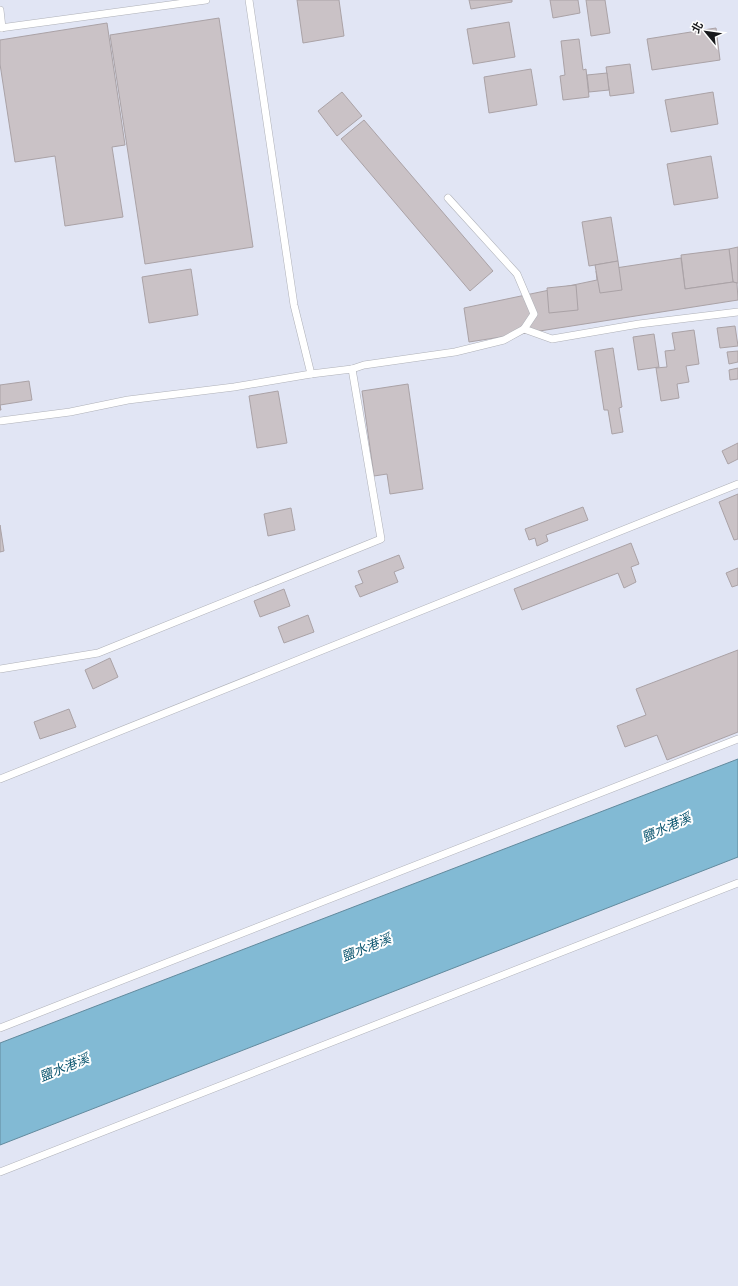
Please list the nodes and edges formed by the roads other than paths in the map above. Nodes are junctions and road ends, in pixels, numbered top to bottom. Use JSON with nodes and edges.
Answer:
{"nodes":[{"id":1,"x":206,"y":0,"type":"edge"},
{"id":2,"x":249,"y":0,"type":"edge"},
{"id":3,"x":0,"y":10,"type":"edge"},
{"id":4,"x":1,"y":28,"type":"edge"},
{"id":5,"x":448,"y":198,"type":"dead end"},
{"id":6,"x":738,"y":312,"type":"edge"},
{"id":7,"x":524,"y":329,"type":"junction"},
{"id":8,"x":352,"y":369,"type":"junction"},
{"id":9,"x":311,"y":374,"type":"junction"},
{"id":10,"x":0,"y":421,"type":"edge"},
{"id":11,"x":738,"y":484,"type":"edge"},
{"id":12,"x":0,"y":669,"type":"edge"},
{"id":13,"x":738,"y":739,"type":"edge"},
{"id":14,"x":0,"y":779,"type":"edge"},
{"id":15,"x":738,"y":883,"type":"edge"},
{"id":16,"x":0,"y":1028,"type":"edge"},
{"id":17,"x":0,"y":1172,"type":"edge"}],
"edges":[{"from":1,"to":4,"type":"lane"},
{"from":2,"to":9,"type":"lane"},
{"from":3,"to":4,"type":"lane"},
{"from":5,"to":7,"type":"lane"},
{"from":6,"to":7,"type":"lane"},
{"from":7,"to":8,"type":"lane"},
{"from":8,"to":9,"type":"lane"},
{"from":8,"to":12,"type":"lane"},
{"from":9,"to":10,"type":"lane"},
{"from":11,"to":14,"type":"lane"},
{"from":13,"to":16,"type":"lane"},
{"from":15,"to":17,"type":"lane"}]}
